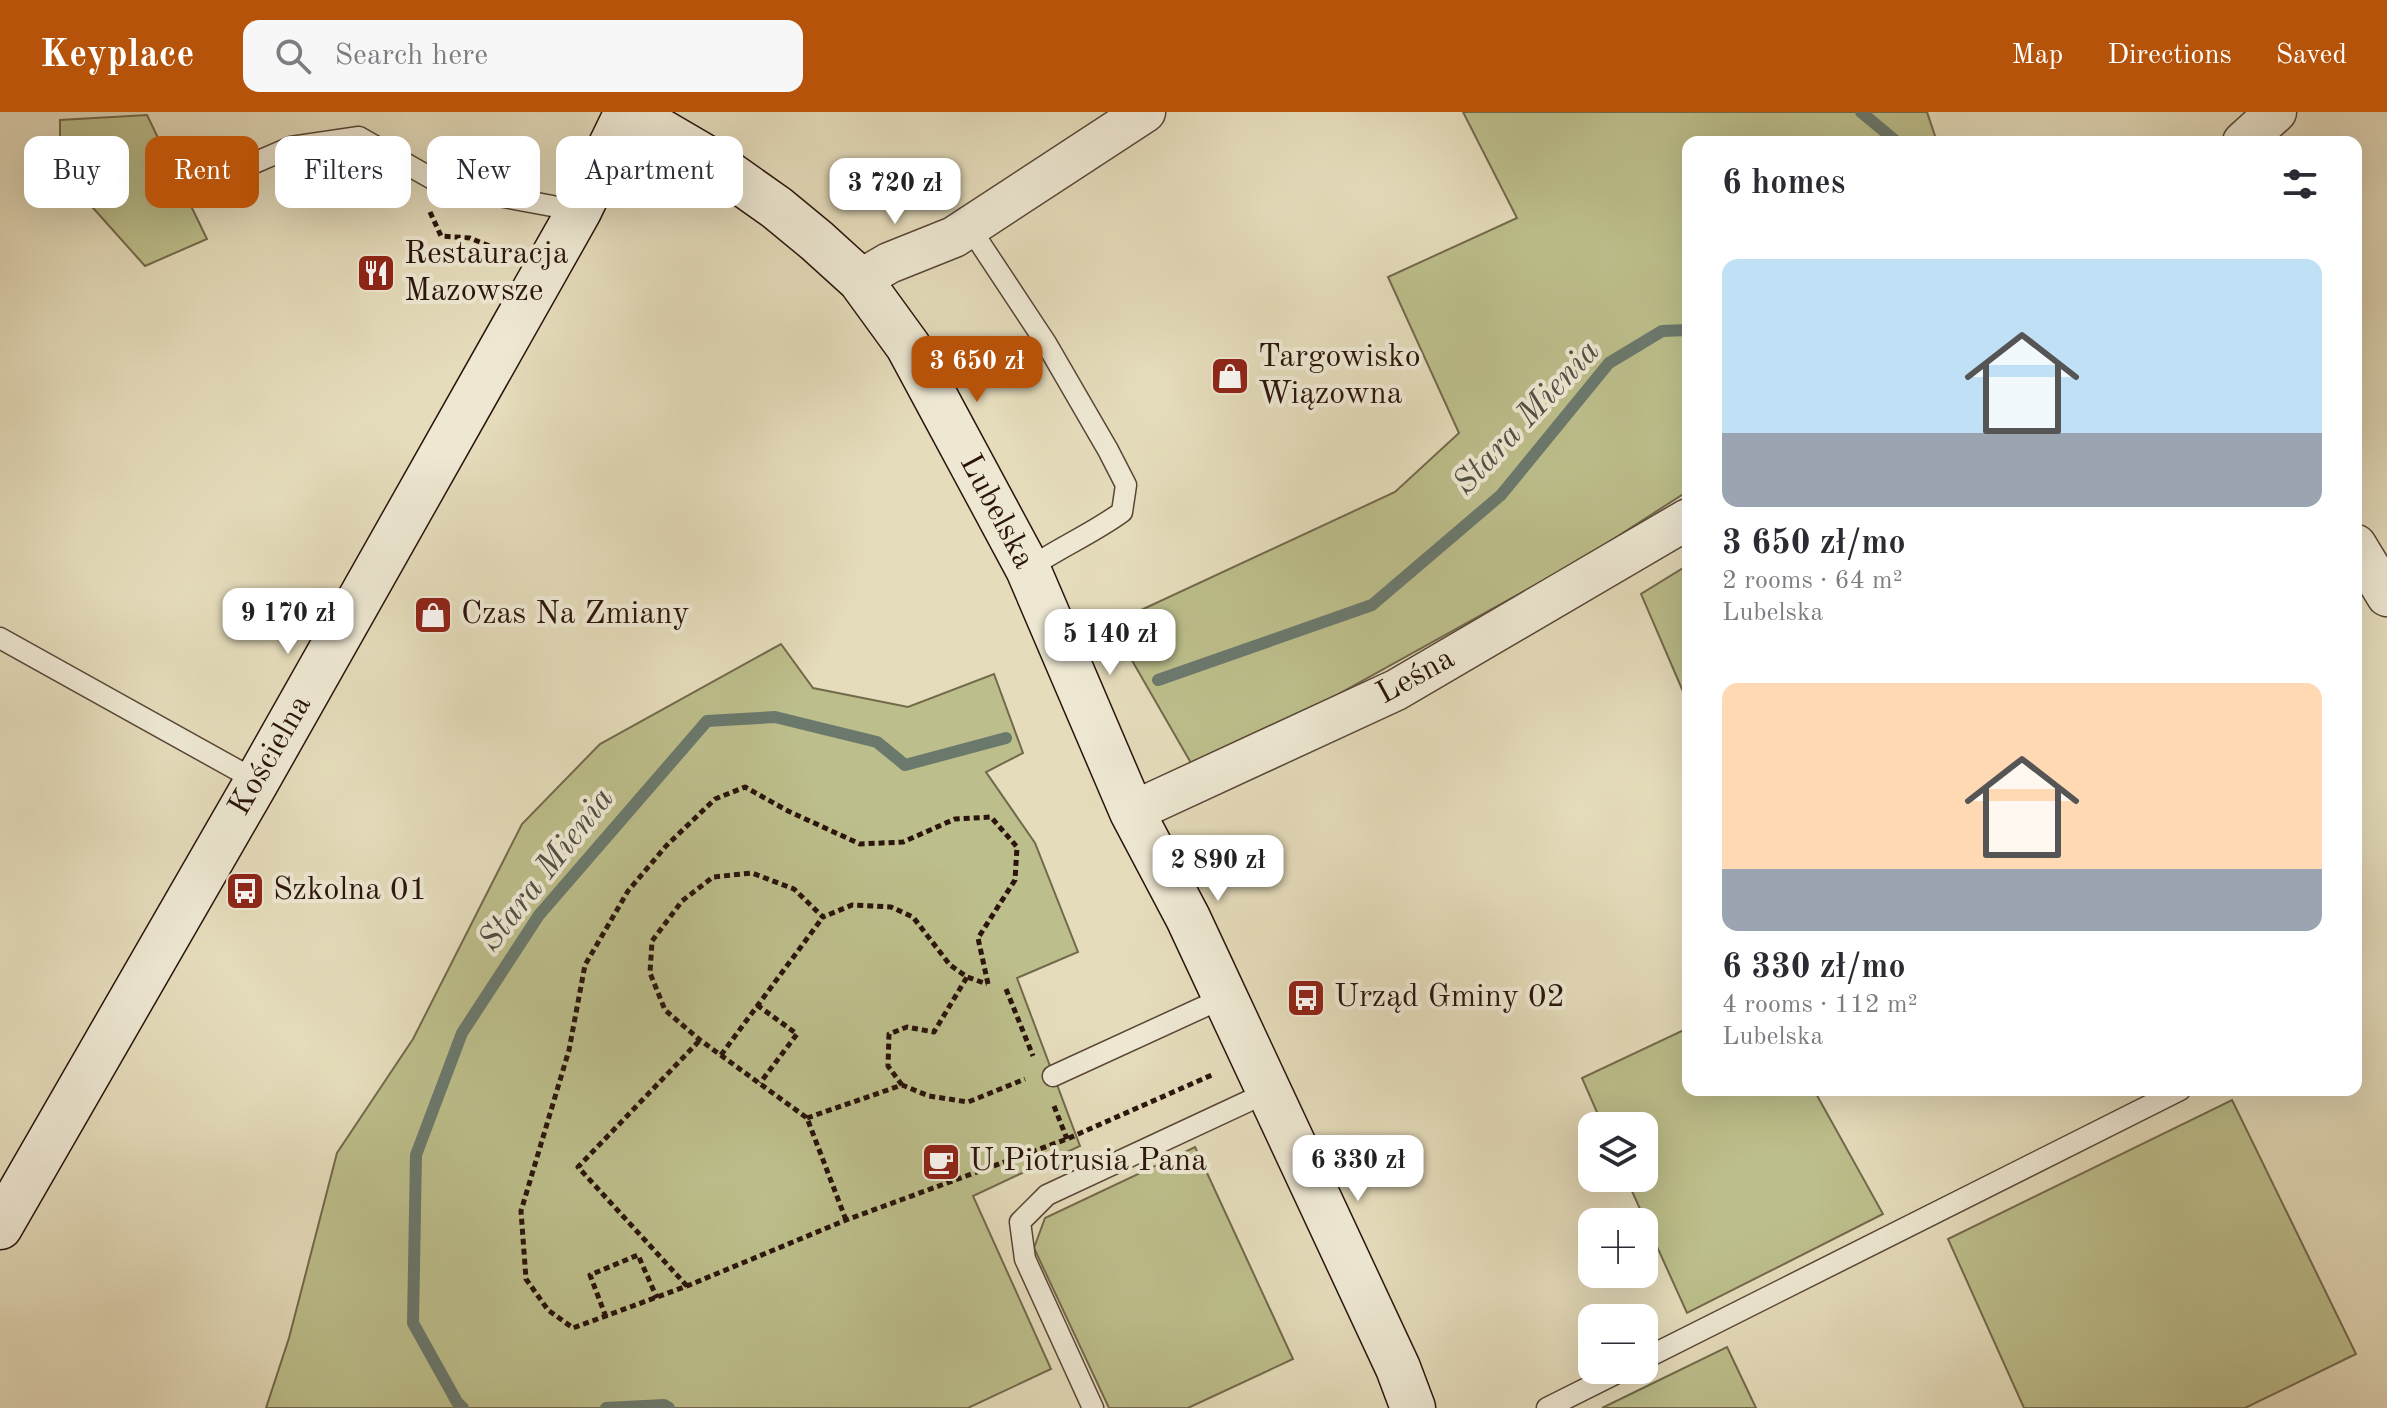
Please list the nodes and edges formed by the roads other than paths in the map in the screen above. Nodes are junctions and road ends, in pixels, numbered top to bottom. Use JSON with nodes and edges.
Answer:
{"nodes":[{"id":1,"x":628,"y":112,"type":"edge"},
{"id":2,"x":1145,"y":112,"type":"edge"},
{"id":3,"x":2276,"y":112,"type":"edge"},
{"id":4,"x":2250,"y":136,"type":"edge"},
{"id":5,"x":259,"y":161,"type":"edge"},
{"id":6,"x":579,"y":211,"type":"junction"},
{"id":7,"x":968,"y":225,"type":"junction"},
{"id":8,"x":860,"y":280,"type":"junction"},
{"id":9,"x":1682,"y":523,"type":"edge"},
{"id":10,"x":2362,"y":555,"type":"edge"},
{"id":11,"x":1028,"y":569,"type":"junction"},
{"id":12,"x":2387,"y":596,"type":"edge"},
{"id":13,"x":0,"y":638,"type":"edge"},
{"id":14,"x":257,"y":781,"type":"junction"},
{"id":15,"x":1132,"y":812,"type":"junction"},
{"id":16,"x":1223,"y":998,"type":"junction"},
{"id":17,"x":1260,"y":1075,"type":"junction"},
{"id":18,"x":1053,"y":1076,"type":"road end"},
{"id":19,"x":2168,"y":1096,"type":"edge"},
{"id":20,"x":0,"y":1227,"type":"edge"},
{"id":21,"x":1658,"y":1352,"type":"edge"},
{"id":22,"x":1595,"y":1384,"type":"edge"},
{"id":23,"x":1093,"y":1408,"type":"edge"},
{"id":24,"x":1413,"y":1408,"type":"edge"},
{"id":25,"x":1547,"y":1408,"type":"edge"}],
"edges":[{"from":1,"to":6,"type":"main road","name":"Kościelna"},
{"from":1,"to":8,"type":"main road","name":"Lubelska"},
{"from":2,"to":7,"type":"street"},
{"from":3,"to":4,"type":"street"},
{"from":5,"to":6,"type":"lane"},
{"from":6,"to":14,"type":"main road","name":"Kościelna"},
{"from":7,"to":8,"type":"street"},
{"from":7,"to":11,"type":"lane"},
{"from":8,"to":11,"type":"main road","name":"Lubelska"},
{"from":9,"to":15,"type":"street","name":"Leśna"},
{"from":10,"to":12,"type":"street"},
{"from":11,"to":15,"type":"main road","name":"Lubelska"},
{"from":13,"to":14,"type":"lane"},
{"from":14,"to":20,"type":"main road","name":"Kościelna"},
{"from":15,"to":16,"type":"main road","name":"Lubelska"},
{"from":16,"to":17,"type":"main road","name":"Lubelska"},
{"from":16,"to":18,"type":"lane"},
{"from":17,"to":23,"type":"lane"},
{"from":17,"to":24,"type":"main road","name":"Lubelska"},
{"from":19,"to":21,"type":"lane"},
{"from":22,"to":25,"type":"lane"}]}
